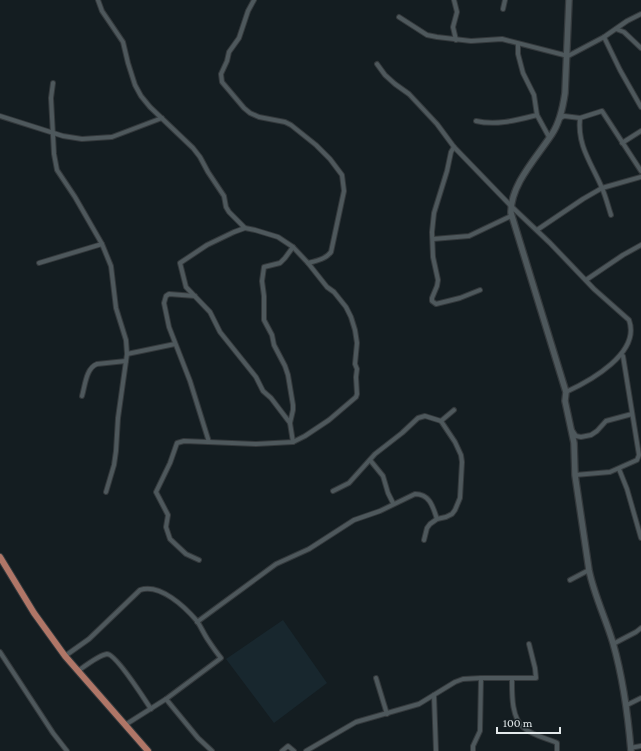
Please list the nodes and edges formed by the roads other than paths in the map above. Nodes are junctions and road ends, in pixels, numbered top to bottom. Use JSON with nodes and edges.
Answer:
{"nodes":[{"id":1,"x":98,"y":0,"type":"edge"},
{"id":2,"x":254,"y":0,"type":"edge"},
{"id":3,"x":454,"y":0,"type":"edge"},
{"id":4,"x":505,"y":0,"type":"edge"},
{"id":5,"x":569,"y":0,"type":"edge"},
{"id":6,"x":503,"y":9,"type":"dead end"},
{"id":7,"x":641,"y":14,"type":"edge"},
{"id":8,"x":399,"y":17,"type":"dead end"},
{"id":9,"x":616,"y":28,"type":"junction"},
{"id":10,"x":604,"y":37,"type":"junction"},
{"id":11,"x":456,"y":40,"type":"junction"},
{"id":12,"x":518,"y":44,"type":"junction"},
{"id":13,"x":641,"y":48,"type":"edge"},
{"id":14,"x":568,"y":56,"type":"junction"},
{"id":15,"x":376,"y":64,"type":"dead end"},
{"id":16,"x":53,"y":83,"type":"dead end"},
{"id":17,"x":641,"y":107,"type":"edge"},
{"id":18,"x":537,"y":115,"type":"junction"},
{"id":19,"x":0,"y":116,"type":"edge"},
{"id":20,"x":162,"y":118,"type":"junction"},
{"id":21,"x":580,"y":118,"type":"junction"},
{"id":22,"x":559,"y":119,"type":"junction"},
{"id":23,"x":476,"y":121,"type":"dead end"},
{"id":24,"x":641,"y":131,"type":"edge"},
{"id":25,"x":53,"y":133,"type":"junction"},
{"id":26,"x":549,"y":137,"type":"junction"},
{"id":27,"x":622,"y":143,"type":"junction"},
{"id":28,"x":454,"y":146,"type":"junction"},
{"id":29,"x":641,"y":171,"type":"edge"},
{"id":30,"x":641,"y":177,"type":"edge"},
{"id":31,"x":602,"y":188,"type":"junction"},
{"id":32,"x":510,"y":206,"type":"junction"},
{"id":33,"x":611,"y":215,"type":"dead end"},
{"id":34,"x":511,"y":216,"type":"junction"},
{"id":35,"x":245,"y":228,"type":"junction"},
{"id":36,"x":537,"y":230,"type":"junction"},
{"id":37,"x":433,"y":239,"type":"junction"},
{"id":38,"x":102,"y":244,"type":"junction"},
{"id":39,"x":641,"y":245,"type":"edge"},
{"id":40,"x":294,"y":247,"type":"junction"},
{"id":41,"x":39,"y":263,"type":"dead end"},
{"id":42,"x":308,"y":263,"type":"junction"},
{"id":43,"x":586,"y":280,"type":"junction"},
{"id":44,"x":480,"y":290,"type":"dead end"},
{"id":45,"x":196,"y":296,"type":"junction"},
{"id":46,"x":175,"y":344,"type":"junction"},
{"id":47,"x":127,"y":354,"type":"junction"},
{"id":48,"x":623,"y":356,"type":"junction"},
{"id":49,"x":126,"y":361,"type":"junction"},
{"id":50,"x":566,"y":392,"type":"junction"},
{"id":51,"x":82,"y":396,"type":"dead end"},
{"id":52,"x":454,"y":410,"type":"dead end"},
{"id":53,"x":632,"y":414,"type":"junction"},
{"id":54,"x":441,"y":421,"type":"junction"},
{"id":55,"x":290,"y":423,"type":"junction"},
{"id":56,"x":570,"y":424,"type":"junction"},
{"id":57,"x":209,"y":442,"type":"junction"},
{"id":58,"x":293,"y":442,"type":"junction"},
{"id":59,"x":370,"y":460,"type":"junction"},
{"id":60,"x":619,"y":469,"type":"junction"},
{"id":61,"x":575,"y":475,"type":"junction"},
{"id":62,"x":333,"y":491,"type":"dead end"},
{"id":63,"x":106,"y":492,"type":"dead end"},
{"id":64,"x":394,"y":503,"type":"junction"},
{"id":65,"x":437,"y":519,"type":"junction"},
{"id":66,"x":641,"y":538,"type":"edge"},
{"id":67,"x":424,"y":540,"type":"dead end"},
{"id":68,"x":0,"y":557,"type":"edge"},
{"id":69,"x":199,"y":560,"type":"dead end"},
{"id":70,"x":590,"y":570,"type":"junction"},
{"id":71,"x":570,"y":580,"type":"dead end"},
{"id":72,"x":198,"y":622,"type":"junction"},
{"id":73,"x":641,"y":628,"type":"edge"},
{"id":74,"x":638,"y":632,"type":"edge"},
{"id":75,"x":529,"y":644,"type":"dead end"},
{"id":76,"x":613,"y":644,"type":"junction"},
{"id":77,"x":0,"y":652,"type":"edge"},
{"id":78,"x":65,"y":656,"type":"junction"},
{"id":79,"x":78,"y":672,"type":"junction"},
{"id":80,"x":376,"y":678,"type":"dead end"},
{"id":81,"x":481,"y":678,"type":"junction"},
{"id":82,"x":512,"y":678,"type":"junction"},
{"id":83,"x":434,"y":695,"type":"junction"},
{"id":84,"x":641,"y":698,"type":"edge"},
{"id":85,"x":166,"y":699,"type":"junction"},
{"id":86,"x":627,"y":705,"type":"junction"},
{"id":87,"x":151,"y":709,"type":"junction"},
{"id":88,"x":387,"y":714,"type":"junction"},
{"id":89,"x":125,"y":725,"type":"junction"},
{"id":90,"x":641,"y":746,"type":"edge"},
{"id":91,"x":631,"y":749,"type":"edge"},
{"id":92,"x":67,"y":751,"type":"edge"},
{"id":93,"x":148,"y":751,"type":"edge"},
{"id":94,"x":212,"y":751,"type":"edge"},
{"id":95,"x":282,"y":751,"type":"edge"},
{"id":96,"x":294,"y":751,"type":"edge"},
{"id":97,"x":306,"y":751,"type":"edge"},
{"id":98,"x":436,"y":751,"type":"edge"},
{"id":99,"x":472,"y":751,"type":"edge"},
{"id":100,"x":557,"y":751,"type":"edge"}],
"edges":[{"from":1,"to":20,"type":"street"},
{"from":2,"to":42,"type":"street"},
{"from":3,"to":11,"type":"street"},
{"from":4,"to":6,"type":"street"},
{"from":5,"to":14,"type":"street"},
{"from":7,"to":9,"type":"street"},
{"from":8,"to":11,"type":"street"},
{"from":9,"to":10,"type":"street"},
{"from":9,"to":13,"type":"street"},
{"from":10,"to":14,"type":"street"},
{"from":10,"to":17,"type":"street"},
{"from":11,"to":12,"type":"street"},
{"from":12,"to":14,"type":"street"},
{"from":12,"to":18,"type":"street"},
{"from":14,"to":22,"type":"street"},
{"from":15,"to":28,"type":"street"},
{"from":16,"to":25,"type":"street"},
{"from":18,"to":23,"type":"street"},
{"from":18,"to":26,"type":"street"},
{"from":19,"to":25,"type":"street"},
{"from":20,"to":25,"type":"street"},
{"from":20,"to":35,"type":"street"},
{"from":21,"to":22,"type":"street"},
{"from":21,"to":27,"type":"street"},
{"from":21,"to":31,"type":"street"},
{"from":22,"to":26,"type":"street"},
{"from":24,"to":27,"type":"street"},
{"from":25,"to":38,"type":"street"},
{"from":26,"to":32,"type":"street"},
{"from":27,"to":29,"type":"street"},
{"from":28,"to":32,"type":"street"},
{"from":28,"to":37,"type":"street"},
{"from":30,"to":31,"type":"street"},
{"from":31,"to":33,"type":"street"},
{"from":31,"to":36,"type":"street"},
{"from":32,"to":34,"type":"street"},
{"from":32,"to":36,"type":"street"},
{"from":34,"to":37,"type":"street"},
{"from":34,"to":50,"type":"street"},
{"from":35,"to":40,"type":"street"},
{"from":35,"to":45,"type":"street"},
{"from":36,"to":43,"type":"street"},
{"from":37,"to":44,"type":"street"},
{"from":38,"to":41,"type":"street"},
{"from":38,"to":47,"type":"street"},
{"from":39,"to":43,"type":"street"},
{"from":40,"to":42,"type":"street"},
{"from":40,"to":55,"type":"street"},
{"from":42,"to":58,"type":"street"},
{"from":43,"to":48,"type":"street"},
{"from":45,"to":46,"type":"street"},
{"from":45,"to":55,"type":"street"},
{"from":46,"to":47,"type":"street"},
{"from":46,"to":57,"type":"street"},
{"from":47,"to":49,"type":"street"},
{"from":48,"to":50,"type":"street"},
{"from":48,"to":53,"type":"street"},
{"from":49,"to":51,"type":"street"},
{"from":49,"to":63,"type":"street"},
{"from":50,"to":56,"type":"street"},
{"from":52,"to":54,"type":"street"},
{"from":53,"to":56,"type":"street"},
{"from":53,"to":60,"type":"street"},
{"from":54,"to":59,"type":"street"},
{"from":54,"to":65,"type":"street"},
{"from":55,"to":58,"type":"street"},
{"from":56,"to":61,"type":"street"},
{"from":57,"to":58,"type":"street"},
{"from":57,"to":69,"type":"street"},
{"from":59,"to":62,"type":"street"},
{"from":59,"to":64,"type":"street"},
{"from":60,"to":61,"type":"street"},
{"from":60,"to":66,"type":"street"},
{"from":61,"to":70,"type":"street"},
{"from":64,"to":65,"type":"street"},
{"from":64,"to":72,"type":"street"},
{"from":65,"to":67,"type":"street"},
{"from":68,"to":78,"type":"main road"},
{"from":70,"to":71,"type":"street"},
{"from":70,"to":76,"type":"street"},
{"from":72,"to":78,"type":"street"},
{"from":72,"to":85,"type":"street"},
{"from":73,"to":74,"type":"street"},
{"from":74,"to":76,"type":"street"},
{"from":75,"to":82,"type":"street"},
{"from":76,"to":86,"type":"street"},
{"from":77,"to":92,"type":"street"},
{"from":78,"to":79,"type":"main road"},
{"from":79,"to":87,"type":"street"},
{"from":79,"to":89,"type":"main road"},
{"from":80,"to":88,"type":"street"},
{"from":81,"to":82,"type":"street"},
{"from":81,"to":83,"type":"street"},
{"from":81,"to":99,"type":"street"},
{"from":82,"to":100,"type":"street"},
{"from":83,"to":88,"type":"street"},
{"from":83,"to":98,"type":"street"},
{"from":84,"to":86,"type":"street"},
{"from":85,"to":87,"type":"street"},
{"from":85,"to":94,"type":"street"},
{"from":86,"to":91,"type":"street"},
{"from":87,"to":89,"type":"street"},
{"from":88,"to":97,"type":"street"},
{"from":89,"to":93,"type":"main road"},
{"from":90,"to":91,"type":"street"},
{"from":95,"to":96,"type":"street"}]}
